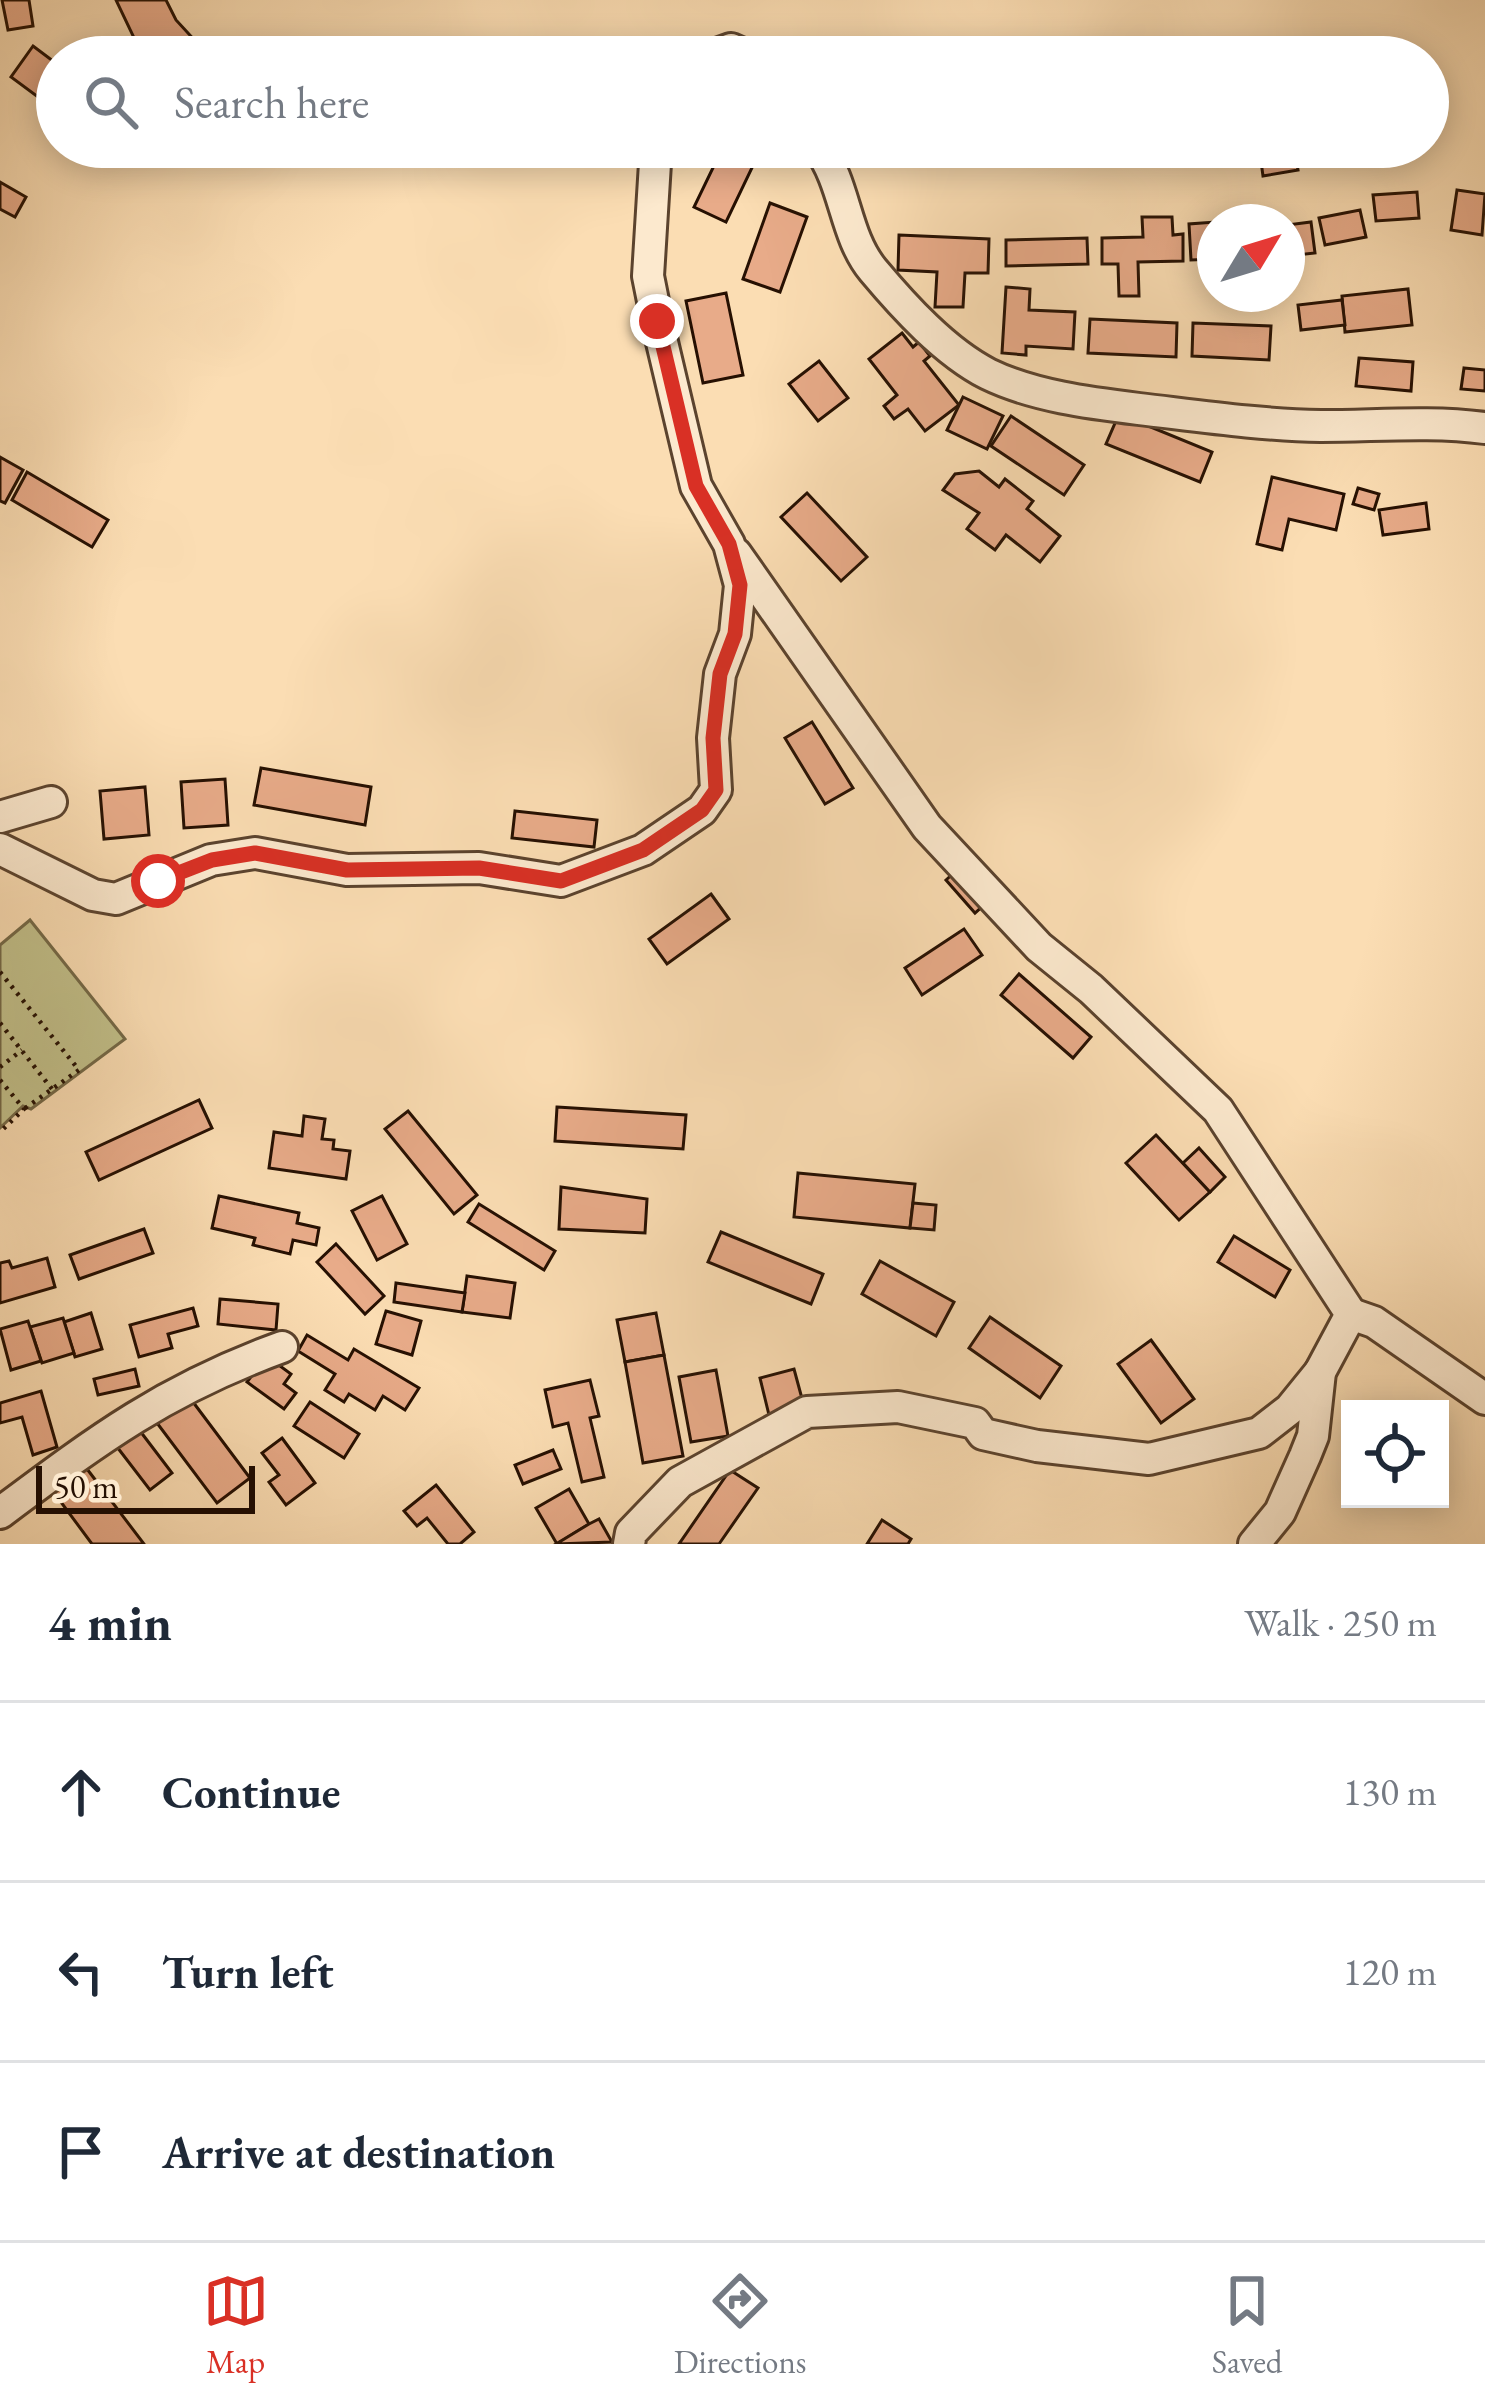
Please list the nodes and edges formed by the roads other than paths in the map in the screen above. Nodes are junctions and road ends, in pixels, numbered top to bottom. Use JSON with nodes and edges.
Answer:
{"nodes":[{"id":1,"x":655,"y":168,"type":"edge"},
{"id":2,"x":834,"y":168,"type":"edge"},
{"id":3,"x":1485,"y":428,"type":"edge"},
{"id":4,"x":729,"y":544,"type":"junction"},
{"id":5,"x":51,"y":802,"type":"dead end"},
{"id":6,"x":0,"y":817,"type":"edge"},
{"id":7,"x":0,"y":849,"type":"edge"},
{"id":8,"x":1352,"y":1314,"type":"junction"},
{"id":9,"x":282,"y":1347,"type":"dead end"},
{"id":10,"x":1321,"y":1372,"type":"junction"},
{"id":11,"x":1485,"y":1399,"type":"edge"},
{"id":12,"x":0,"y":1513,"type":"edge"},
{"id":13,"x":629,"y":1544,"type":"edge"},
{"id":14,"x":1254,"y":1544,"type":"edge"}],
"edges":[{"from":1,"to":4,"type":"street"},
{"from":2,"to":3,"type":"street"},
{"from":4,"to":7,"type":"street"},
{"from":4,"to":8,"type":"street"},
{"from":5,"to":6,"type":"street"},
{"from":8,"to":10,"type":"street"},
{"from":8,"to":11,"type":"street"},
{"from":9,"to":12,"type":"street"},
{"from":10,"to":13,"type":"street"},
{"from":10,"to":14,"type":"street"}]}
